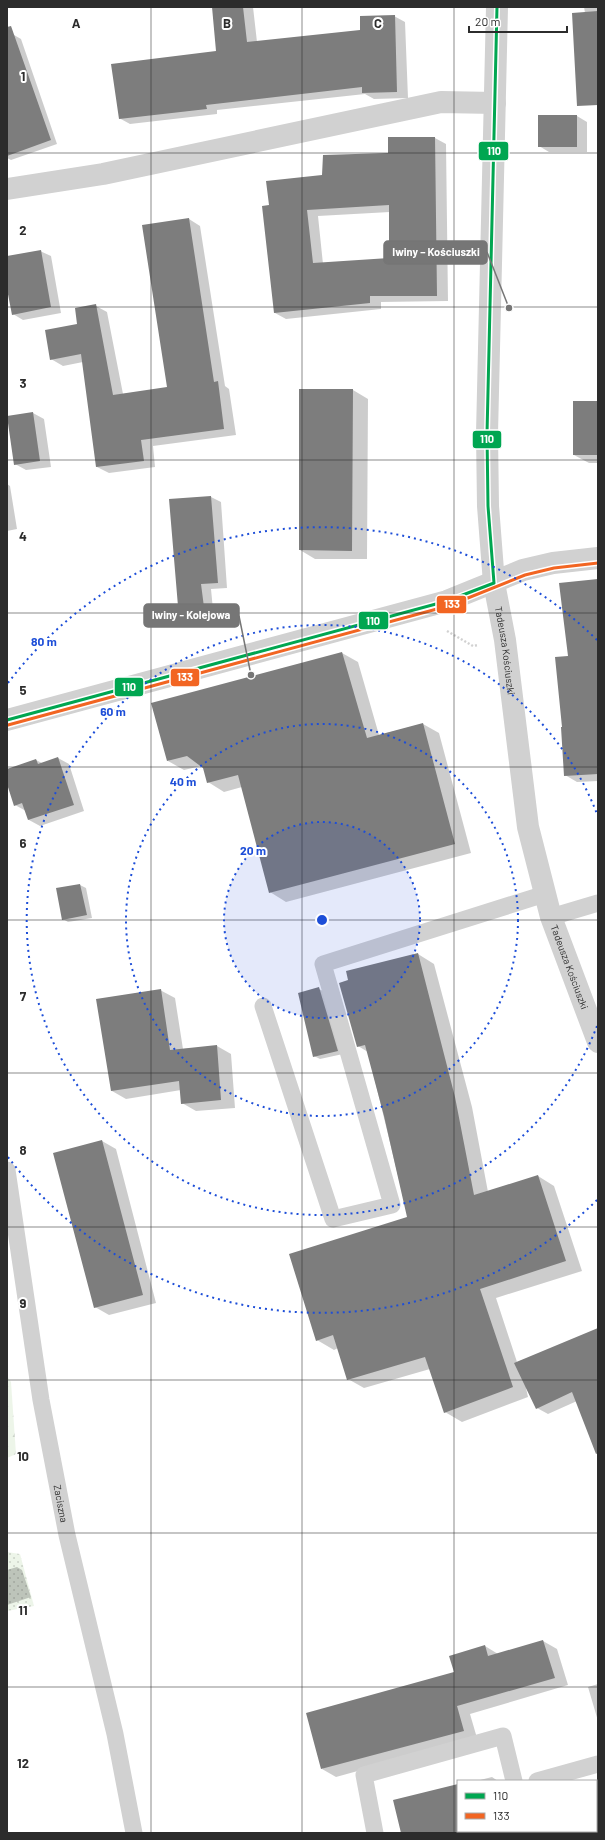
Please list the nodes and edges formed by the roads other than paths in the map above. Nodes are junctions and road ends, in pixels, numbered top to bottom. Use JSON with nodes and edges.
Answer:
{"nodes":[{"id":1,"x":497,"y":7,"type":"edge"},
{"id":2,"x":495,"y":103,"type":"junction"},
{"id":3,"x":7,"y":190,"type":"edge"},
{"id":4,"x":598,"y":558,"type":"edge"},
{"id":5,"x":494,"y":583,"type":"junction"},
{"id":6,"x":7,"y":720,"type":"edge"},
{"id":7,"x":545,"y":894,"type":"junction"},
{"id":8,"x":598,"y":903,"type":"edge"},
{"id":9,"x":551,"y":917,"type":"junction"},
{"id":10,"x":263,"y":1006,"type":"dead end"},
{"id":11,"x":598,"y":1042,"type":"edge"},
{"id":12,"x":7,"y":1170,"type":"edge"},
{"id":13,"x":598,"y":1764,"type":"edge"},
{"id":14,"x":514,"y":1780,"type":"edge"},
{"id":15,"x":541,"y":1780,"type":"edge"},
{"id":16,"x":134,"y":1833,"type":"edge"},
{"id":17,"x":375,"y":1833,"type":"edge"}],
"edges":[{"from":1,"to":2,"type":"street","name":"Tadeusza Kościuszki"},
{"from":2,"to":3,"type":"street"},
{"from":2,"to":5,"type":"street","name":"Tadeusza Kościuszki"},
{"from":4,"to":5,"type":"street"},
{"from":5,"to":6,"type":"street"},
{"from":5,"to":7,"type":"street","name":"Tadeusza Kościuszki"},
{"from":7,"to":9,"type":"street","name":"Tadeusza Kościuszki"},
{"from":7,"to":10,"type":"lane"},
{"from":8,"to":9,"type":"lane"},
{"from":9,"to":11,"type":"street","name":"Tadeusza Kościuszki"},
{"from":12,"to":16,"type":"lane","name":"Zaciszna"},
{"from":13,"to":15,"type":"lane"},
{"from":14,"to":17,"type":"lane"}]}
